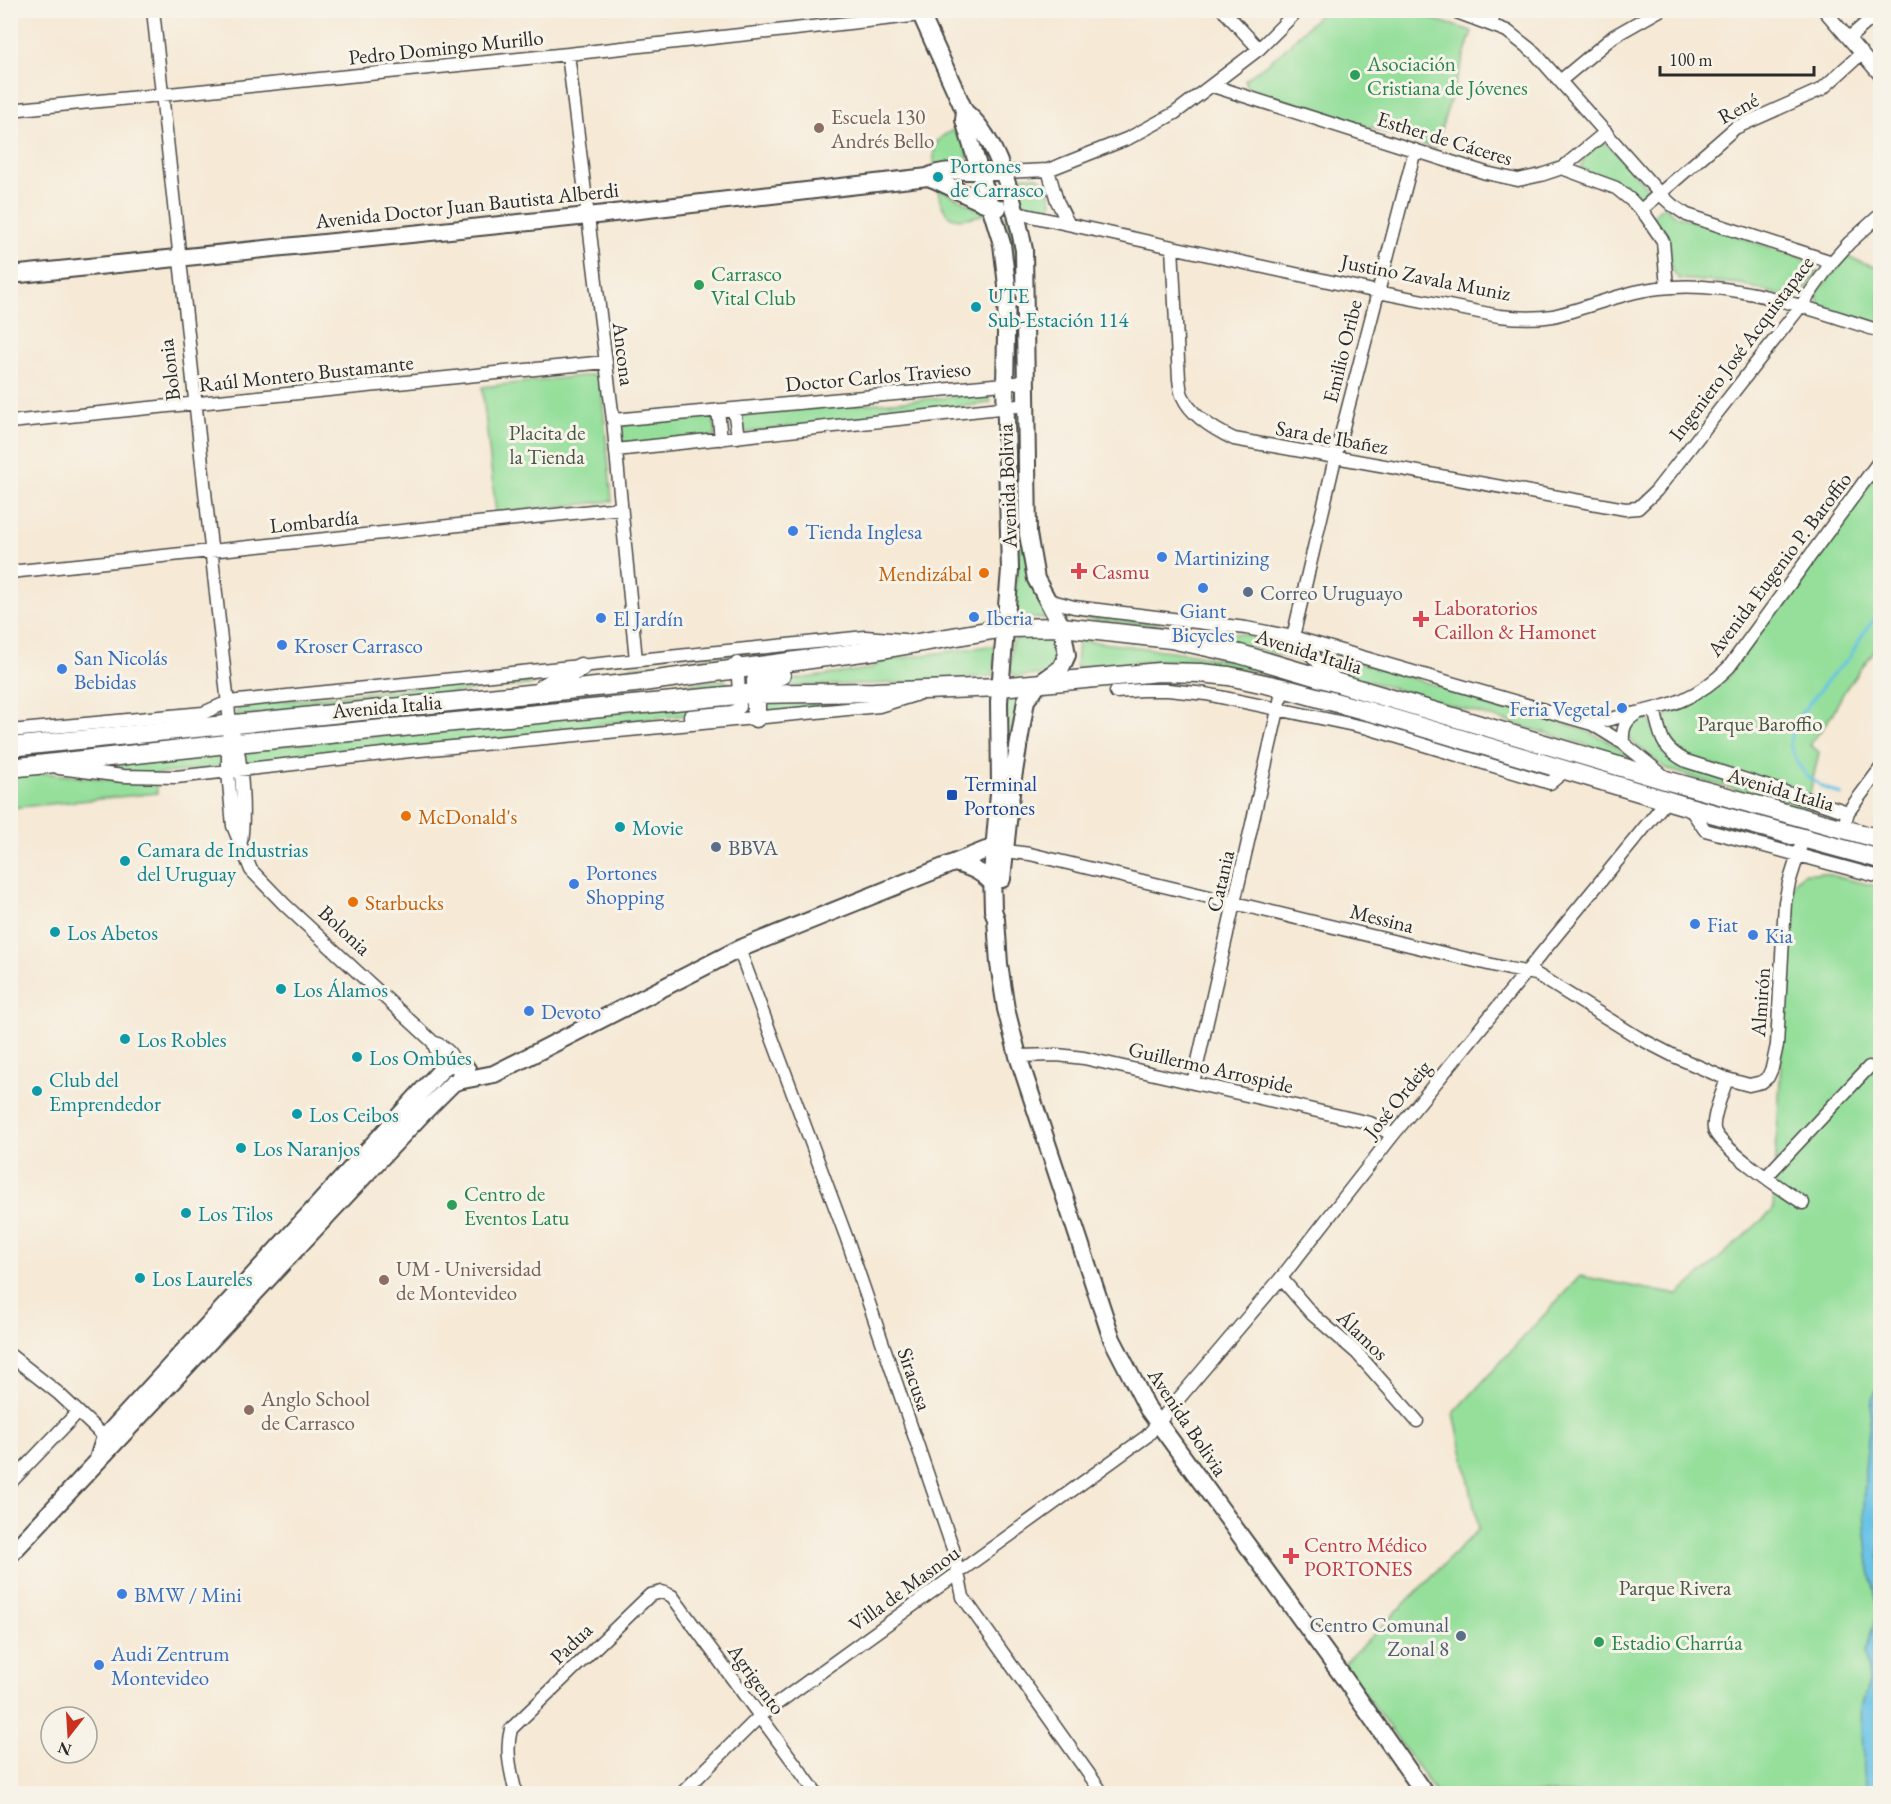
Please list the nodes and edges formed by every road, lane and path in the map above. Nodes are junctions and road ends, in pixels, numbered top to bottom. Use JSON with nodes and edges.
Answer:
{"nodes":[{"id":1,"x":153,"y":10,"type":"edge"},
{"id":2,"x":1223,"y":10,"type":"edge"},
{"id":3,"x":1298,"y":10,"type":"edge"},
{"id":4,"x":1451,"y":10,"type":"edge"},
{"id":5,"x":1496,"y":10,"type":"edge"},
{"id":6,"x":1660,"y":10,"type":"edge"},
{"id":7,"x":1824,"y":10,"type":"edge"},
{"id":8,"x":1881,"y":10,"type":"edge"},
{"id":9,"x":926,"y":12,"type":"edge"},
{"id":10,"x":1491,"y":24,"type":"junction"},
{"id":11,"x":1849,"y":38,"type":"junction"},
{"id":12,"x":1259,"y":49,"type":"junction"},
{"id":13,"x":1862,"y":53,"type":"junction"},
{"id":14,"x":568,"y":54,"type":"junction"},
{"id":15,"x":1881,"y":75,"type":"edge"},
{"id":16,"x":1560,"y":81,"type":"junction"},
{"id":17,"x":1213,"y":86,"type":"junction"},
{"id":18,"x":162,"y":94,"type":"junction"},
{"id":19,"x":10,"y":110,"type":"edge"},
{"id":20,"x":966,"y":112,"type":"junction"},
{"id":21,"x":1606,"y":132,"type":"junction"},
{"id":22,"x":1415,"y":150,"type":"junction"},
{"id":23,"x":1562,"y":168,"type":"junction"},
{"id":24,"x":1048,"y":170,"type":"junction"},
{"id":25,"x":1004,"y":172,"type":"junction"},
{"id":26,"x":980,"y":173,"type":"junction"},
{"id":27,"x":928,"y":177,"type":"junction"},
{"id":28,"x":1660,"y":194,"type":"junction"},
{"id":29,"x":992,"y":206,"type":"junction"},
{"id":30,"x":1641,"y":210,"type":"junction"},
{"id":31,"x":1017,"y":213,"type":"junction"},
{"id":32,"x":1881,"y":215,"type":"edge"},
{"id":33,"x":588,"y":216,"type":"junction"},
{"id":34,"x":1068,"y":223,"type":"junction"},
{"id":35,"x":1172,"y":247,"type":"junction"},
{"id":36,"x":178,"y":257,"type":"junction"},
{"id":37,"x":1832,"y":262,"type":"junction"},
{"id":38,"x":10,"y":275,"type":"edge"},
{"id":39,"x":1667,"y":287,"type":"junction"},
{"id":40,"x":1378,"y":292,"type":"junction"},
{"id":41,"x":1800,"y":306,"type":"junction"},
{"id":42,"x":1881,"y":331,"type":"edge"},
{"id":43,"x":605,"y":362,"type":"junction"},
{"id":44,"x":1026,"y":382,"type":"junction"},
{"id":45,"x":1005,"y":384,"type":"junction"},
{"id":46,"x":195,"y":404,"type":"junction"},
{"id":47,"x":1027,"y":405,"type":"junction"},
{"id":48,"x":1006,"y":407,"type":"junction"},
{"id":49,"x":734,"y":409,"type":"junction"},
{"id":50,"x":718,"y":410,"type":"junction"},
{"id":51,"x":613,"y":420,"type":"junction"},
{"id":52,"x":10,"y":422,"type":"edge"},
{"id":53,"x":738,"y":437,"type":"junction"},
{"id":54,"x":721,"y":439,"type":"junction"},
{"id":55,"x":616,"y":450,"type":"junction"},
{"id":56,"x":1335,"y":458,"type":"junction"},
{"id":57,"x":1881,"y":460,"type":"edge"},
{"id":58,"x":621,"y":508,"type":"junction"},
{"id":59,"x":1638,"y":508,"type":"joint"},
{"id":60,"x":211,"y":552,"type":"junction"},
{"id":61,"x":10,"y":572,"type":"edge"},
{"id":62,"x":1048,"y":600,"type":"junction"},
{"id":63,"x":1062,"y":627,"type":"junction"},
{"id":64,"x":1004,"y":628,"type":"junction"},
{"id":65,"x":1293,"y":637,"type":"junction"},
{"id":66,"x":926,"y":641,"type":"junction"},
{"id":67,"x":736,"y":650,"type":"junction"},
{"id":68,"x":877,"y":651,"type":"junction"},
{"id":69,"x":636,"y":660,"type":"junction"},
{"id":70,"x":581,"y":667,"type":"junction"},
{"id":71,"x":738,"y":670,"type":"junction"},
{"id":72,"x":1039,"y":684,"type":"junction"},
{"id":73,"x":1341,"y":685,"type":"junction"},
{"id":74,"x":1000,"y":687,"type":"junction"},
{"id":75,"x":1283,"y":688,"type":"junction"},
{"id":76,"x":933,"y":690,"type":"junction"},
{"id":77,"x":1116,"y":692,"type":"dead end"},
{"id":78,"x":535,"y":693,"type":"junction"},
{"id":79,"x":748,"y":694,"type":"junction"},
{"id":80,"x":228,"y":702,"type":"junction"},
{"id":81,"x":1278,"y":709,"type":"junction"},
{"id":82,"x":1654,"y":709,"type":"junction"},
{"id":83,"x":1639,"y":713,"type":"junction"},
{"id":84,"x":756,"y":718,"type":"junction"},
{"id":85,"x":1592,"y":724,"type":"junction"},
{"id":86,"x":10,"y":731,"type":"edge"},
{"id":87,"x":68,"y":733,"type":"junction"},
{"id":88,"x":592,"y":734,"type":"junction"},
{"id":89,"x":232,"y":736,"type":"junction"},
{"id":90,"x":1623,"y":743,"type":"junction"},
{"id":91,"x":10,"y":747,"type":"edge"},
{"id":92,"x":38,"y":765,"type":"junction"},
{"id":93,"x":10,"y":768,"type":"edge"},
{"id":94,"x":1881,"y":769,"type":"edge"},
{"id":95,"x":1566,"y":770,"type":"junction"},
{"id":96,"x":234,"y":771,"type":"junction"},
{"id":97,"x":1669,"y":781,"type":"junction"},
{"id":98,"x":1667,"y":800,"type":"junction"},
{"id":99,"x":1689,"y":807,"type":"junction"},
{"id":100,"x":1845,"y":821,"type":"junction"},
{"id":101,"x":1881,"y":839,"type":"edge"},
{"id":102,"x":1801,"y":847,"type":"junction"},
{"id":103,"x":1000,"y":851,"type":"junction"},
{"id":104,"x":1881,"y":859,"type":"edge"},
{"id":105,"x":954,"y":863,"type":"junction"},
{"id":106,"x":1881,"y":877,"type":"edge"},
{"id":107,"x":992,"y":883,"type":"junction"},
{"id":108,"x":1236,"y":903,"type":"junction"},
{"id":109,"x":996,"y":919,"type":"junction"},
{"id":110,"x":739,"y":949,"type":"junction"},
{"id":111,"x":1527,"y":972,"type":"junction"},
{"id":112,"x":1018,"y":1056,"type":"junction"},
{"id":113,"x":1869,"y":1067,"type":"dead end"},
{"id":114,"x":453,"y":1073,"type":"junction"},
{"id":115,"x":1727,"y":1079,"type":"junction"},
{"id":116,"x":1193,"y":1083,"type":"junction"},
{"id":117,"x":1393,"y":1135,"type":"junction"},
{"id":118,"x":1766,"y":1177,"type":"junction"},
{"id":119,"x":1803,"y":1203,"type":"dead end"},
{"id":120,"x":1281,"y":1278,"type":"junction"},
{"id":121,"x":10,"y":1355,"type":"edge"},
{"id":122,"x":76,"y":1413,"type":"junction"},
{"id":123,"x":1417,"y":1421,"type":"dead end"},
{"id":124,"x":1158,"y":1424,"type":"junction"},
{"id":125,"x":109,"y":1441,"type":"junction"},
{"id":126,"x":10,"y":1483,"type":"edge"},
{"id":127,"x":10,"y":1555,"type":"edge"},
{"id":128,"x":957,"y":1573,"type":"junction"},
{"id":129,"x":662,"y":1592,"type":"joint"},
{"id":130,"x":760,"y":1716,"type":"junction"},
{"id":131,"x":516,"y":1794,"type":"edge"},
{"id":132,"x":681,"y":1794,"type":"edge"},
{"id":133,"x":817,"y":1794,"type":"edge"},
{"id":134,"x":1103,"y":1794,"type":"edge"},
{"id":135,"x":1425,"y":1794,"type":"edge"}],
"edges":[{"from":1,"to":18,"type":"street","name":"Bolonia"},
{"from":2,"to":12,"type":"street"},
{"from":3,"to":12,"type":"street"},
{"from":4,"to":10,"type":"street"},
{"from":5,"to":10,"type":"street"},
{"from":6,"to":16,"type":"street"},
{"from":7,"to":11,"type":"street"},
{"from":8,"to":11,"type":"street"},
{"from":9,"to":14,"type":"street","name":"Pedro Domingo Murillo"},
{"from":9,"to":20,"type":"street","name":"Avenida Bolivia"},
{"from":10,"to":16,"type":"street"},
{"from":11,"to":13,"type":"street"},
{"from":12,"to":17,"type":"street"},
{"from":13,"to":15,"type":"street"},
{"from":13,"to":28,"type":"street","name":"René"},
{"from":14,"to":18,"type":"street","name":"Pedro Domingo Murillo"},
{"from":14,"to":33,"type":"street","name":"Ancona"},
{"from":16,"to":21,"type":"street"},
{"from":17,"to":22,"type":"street","name":"Esther de Cáceres"},
{"from":17,"to":24,"type":"street"},
{"from":18,"to":19,"type":"street","name":"Pedro Domingo Murillo"},
{"from":18,"to":36,"type":"street","name":"Bolonia"},
{"from":20,"to":25,"type":"street","name":"Avenida Bolivia"},
{"from":20,"to":26,"type":"street","name":"Avenida Bolivia"},
{"from":21,"to":23,"type":"street","name":"Esther de Cáceres"},
{"from":21,"to":28,"type":"street"},
{"from":22,"to":23,"type":"street","name":"Esther de Cáceres"},
{"from":22,"to":40,"type":"street","name":"Emilio Oribe"},
{"from":23,"to":30,"type":"street"},
{"from":24,"to":25,"type":"street"},
{"from":24,"to":34,"type":"street"},
{"from":25,"to":26,"type":"street","name":"Avenida Doctor Juan Bautista Alberdi"},
{"from":25,"to":31,"type":"street","name":"Avenida Bolivia"},
{"from":26,"to":27,"type":"street","name":"Avenida Doctor Juan Bautista Alberdi"},
{"from":26,"to":29,"type":"street","name":"Avenida Bolivia"},
{"from":27,"to":29,"type":"street","name":"Avenida Doctor Juan Bautista Alberdi"},
{"from":27,"to":33,"type":"street","name":"Avenida Doctor Juan Bautista Alberdi"},
{"from":28,"to":30,"type":"street","name":"René"},
{"from":28,"to":37,"type":"street"},
{"from":29,"to":31,"type":"street","name":"Justino Zavala Muniz"},
{"from":29,"to":45,"type":"street","name":"Avenida Bolivia"},
{"from":30,"to":39,"type":"street"},
{"from":31,"to":34,"type":"street","name":"Justino Zavala Muniz"},
{"from":31,"to":44,"type":"street","name":"Avenida Bolivia"},
{"from":32,"to":37,"type":"street","name":"Ingeniero José Acquistapace"},
{"from":33,"to":36,"type":"street","name":"Avenida Doctor Juan Bautista Alberdi"},
{"from":33,"to":43,"type":"street","name":"Ancona"},
{"from":34,"to":35,"type":"street","name":"Justino Zavala Muniz"},
{"from":35,"to":40,"type":"street","name":"Justino Zavala Muniz"},
{"from":35,"to":56,"type":"street","name":"Sara de Ibañez"},
{"from":36,"to":38,"type":"street","name":"Avenida Doctor Juan Bautista Alberdi"},
{"from":36,"to":46,"type":"street","name":"Bolonia"},
{"from":37,"to":41,"type":"street","name":"Ingeniero José Acquistapace"},
{"from":39,"to":40,"type":"street","name":"Justino Zavala Muniz"},
{"from":39,"to":41,"type":"street","name":"Justino Zavala Muniz"},
{"from":40,"to":56,"type":"street","name":"Emilio Oribe"},
{"from":41,"to":42,"type":"street","name":"Justino Zavala Muniz"},
{"from":41,"to":59,"type":"street","name":"Ingeniero José Acquistapace"},
{"from":43,"to":46,"type":"street","name":"Raúl Montero Bustamante"},
{"from":43,"to":51,"type":"street","name":"Ancona"},
{"from":44,"to":45,"type":"street","name":"Doctor Carlos Travieso"},
{"from":44,"to":47,"type":"street","name":"Avenida Bolivia"},
{"from":45,"to":48,"type":"street","name":"Avenida Bolivia"},
{"from":45,"to":49,"type":"street","name":"Doctor Carlos Travieso"},
{"from":46,"to":52,"type":"street","name":"Raúl Montero Bustamante"},
{"from":46,"to":60,"type":"street","name":"Bolonia"},
{"from":47,"to":48,"type":"street","name":"Doctor Carlos Travieso"},
{"from":47,"to":62,"type":"street","name":"Avenida Bolivia"},
{"from":48,"to":53,"type":"street","name":"Doctor Carlos Travieso"},
{"from":48,"to":64,"type":"street","name":"Avenida Bolivia"},
{"from":49,"to":50,"type":"street","name":"Doctor Carlos Travieso"},
{"from":49,"to":53,"type":"street"},
{"from":50,"to":51,"type":"street","name":"Doctor Carlos Travieso"},
{"from":50,"to":54,"type":"street"},
{"from":51,"to":55,"type":"street","name":"Ancona"},
{"from":53,"to":54,"type":"street","name":"Doctor Carlos Travieso"},
{"from":54,"to":55,"type":"street","name":"Doctor Carlos Travieso"},
{"from":55,"to":58,"type":"street","name":"Ancona"},
{"from":56,"to":59,"type":"street","name":"Sara de Ibañez"},
{"from":56,"to":65,"type":"street","name":"Emilio Oribe"},
{"from":57,"to":82,"type":"street","name":"Avenida Eugenio P. Baroffio"},
{"from":58,"to":60,"type":"street","name":"Lombardía"},
{"from":58,"to":69,"type":"street","name":"Ancona"},
{"from":60,"to":61,"type":"street","name":"Lombardía"},
{"from":60,"to":80,"type":"street","name":"Bolonia"},
{"from":62,"to":63,"type":"street","name":"Avenida Bolivia"},
{"from":62,"to":65,"type":"street","name":"Avenida Italia"},
{"from":63,"to":64,"type":"main road","name":"Avenida Italia"},
{"from":63,"to":72,"type":"street","name":"Avenida Bolivia"},
{"from":63,"to":73,"type":"main road","name":"Avenida Italia"},
{"from":64,"to":66,"type":"main road","name":"Avenida Italia"},
{"from":64,"to":74,"type":"street","name":"Avenida Bolivia"},
{"from":65,"to":73,"type":"street"},
{"from":65,"to":85,"type":"street","name":"Avenida Italia"},
{"from":66,"to":67,"type":"street","name":"Avenida Italia"},
{"from":66,"to":68,"type":"main road","name":"Avenida Italia"},
{"from":67,"to":69,"type":"street","name":"Avenida Italia"},
{"from":67,"to":71,"type":"street"},
{"from":68,"to":71,"type":"main road","name":"Avenida Italia"},
{"from":68,"to":79,"type":"main road"},
{"from":69,"to":70,"type":"street","name":"Avenida Italia"},
{"from":70,"to":78,"type":"main road"},
{"from":70,"to":80,"type":"street","name":"Avenida Italia"},
{"from":71,"to":78,"type":"main road","name":"Avenida Italia"},
{"from":71,"to":79,"type":"street"},
{"from":72,"to":74,"type":"main road","name":"Avenida Italia"},
{"from":72,"to":75,"type":"main road","name":"Avenida Italia"},
{"from":72,"to":103,"type":"street","name":"Avenida Bolivia"},
{"from":73,"to":97,"type":"main road","name":"Avenida Italia"},
{"from":74,"to":76,"type":"main road","name":"Avenida Italia"},
{"from":74,"to":103,"type":"street","name":"Avenida Bolivia"},
{"from":75,"to":81,"type":"street","name":"Catania"},
{"from":75,"to":95,"type":"main road","name":"Avenida Italia"},
{"from":76,"to":79,"type":"main road","name":"Avenida Italia"},
{"from":76,"to":84,"type":"street","name":"Avenida Italia"},
{"from":77,"to":81,"type":"street"},
{"from":78,"to":89,"type":"main road","name":"Avenida Italia"},
{"from":79,"to":84,"type":"main road"},
{"from":79,"to":88,"type":"street","name":"Avenida Italia"},
{"from":79,"to":89,"type":"main road","name":"Avenida Italia"},
{"from":80,"to":87,"type":"street","name":"Avenida Italia"},
{"from":80,"to":89,"type":"street","name":"Bolonia"},
{"from":81,"to":95,"type":"street"},
{"from":81,"to":108,"type":"street","name":"Catania"},
{"from":82,"to":83,"type":"street","name":"Avenida Eugenio P. Baroffio"},
{"from":82,"to":100,"type":"street","name":"Avenida Italia"},
{"from":83,"to":85,"type":"street","name":"Avenida Eugenio P. Baroffio"},
{"from":83,"to":90,"type":"street"},
{"from":84,"to":88,"type":"street","name":"Avenida Italia"},
{"from":85,"to":90,"type":"street","name":"Avenida Italia"},
{"from":86,"to":87,"type":"street","name":"Avenida Italia"},
{"from":87,"to":89,"type":"main road","name":"Avenida Italia"},
{"from":87,"to":91,"type":"main road","name":"Avenida Italia"},
{"from":88,"to":96,"type":"street","name":"Avenida Italia"},
{"from":89,"to":92,"type":"main road","name":"Avenida Italia"},
{"from":89,"to":96,"type":"street","name":"Bolonia"},
{"from":90,"to":97,"type":"street","name":"Avenida Italia"},
{"from":92,"to":93,"type":"main road","name":"Avenida Italia"},
{"from":92,"to":96,"type":"street","name":"Avenida Italia"},
{"from":94,"to":100,"type":"street"},
{"from":95,"to":98,"type":"main road","name":"Avenida Italia"},
{"from":96,"to":114,"type":"street","name":"Bolonia"},
{"from":97,"to":100,"type":"main road","name":"Avenida Italia"},
{"from":98,"to":99,"type":"main road","name":"Avenida Italia"},
{"from":98,"to":111,"type":"street","name":"José Ordeig"},
{"from":99,"to":102,"type":"main road","name":"Avenida Italia"},
{"from":99,"to":102,"type":"street","name":"Avenida Italia"},
{"from":100,"to":101,"type":"main road","name":"Avenida Italia"},
{"from":102,"to":104,"type":"main road","name":"Avenida Italia"},
{"from":102,"to":106,"type":"street","name":"Avenida Italia"},
{"from":102,"to":115,"type":"street","name":"Almirón"},
{"from":103,"to":105,"type":"street"},
{"from":103,"to":107,"type":"street","name":"Avenida Bolivia"},
{"from":103,"to":108,"type":"street","name":"Messina"},
{"from":103,"to":109,"type":"street","name":"Avenida Bolivia"},
{"from":105,"to":107,"type":"street"},
{"from":105,"to":110,"type":"street"},
{"from":107,"to":109,"type":"street","name":"Avenida Bolivia"},
{"from":108,"to":111,"type":"street","name":"Messina"},
{"from":108,"to":116,"type":"street","name":"Catania"},
{"from":109,"to":112,"type":"street","name":"Avenida Bolivia"},
{"from":110,"to":114,"type":"street"},
{"from":110,"to":128,"type":"street","name":"Siracusa"},
{"from":111,"to":115,"type":"street","name":"Messina"},
{"from":111,"to":117,"type":"street","name":"José Ordeig"},
{"from":112,"to":116,"type":"street","name":"Guillermo Arrospide"},
{"from":112,"to":124,"type":"street","name":"Avenida Bolivia"},
{"from":113,"to":118,"type":"street"},
{"from":114,"to":125,"type":"street"},
{"from":115,"to":118,"type":"street"},
{"from":116,"to":117,"type":"street","name":"Guillermo Arrospide"},
{"from":117,"to":120,"type":"street","name":"José Ordeig"},
{"from":118,"to":119,"type":"street"},
{"from":120,"to":123,"type":"street","name":"Álamos"},
{"from":120,"to":124,"type":"street","name":"José Ordeig"},
{"from":121,"to":122,"type":"street"},
{"from":122,"to":125,"type":"street"},
{"from":122,"to":126,"type":"street"},
{"from":124,"to":128,"type":"street","name":"Villa de Masnou"},
{"from":124,"to":135,"type":"street","name":"Avenida Bolivia"},
{"from":125,"to":127,"type":"street"},
{"from":128,"to":130,"type":"street","name":"Villa de Masnou"},
{"from":128,"to":134,"type":"street","name":"Siracusa"},
{"from":129,"to":130,"type":"street","name":"Agrigento"},
{"from":129,"to":131,"type":"street","name":"Padua"},
{"from":130,"to":132,"type":"street","name":"Villa de Masnou"},
{"from":130,"to":133,"type":"street","name":"Agrigento"}]}
